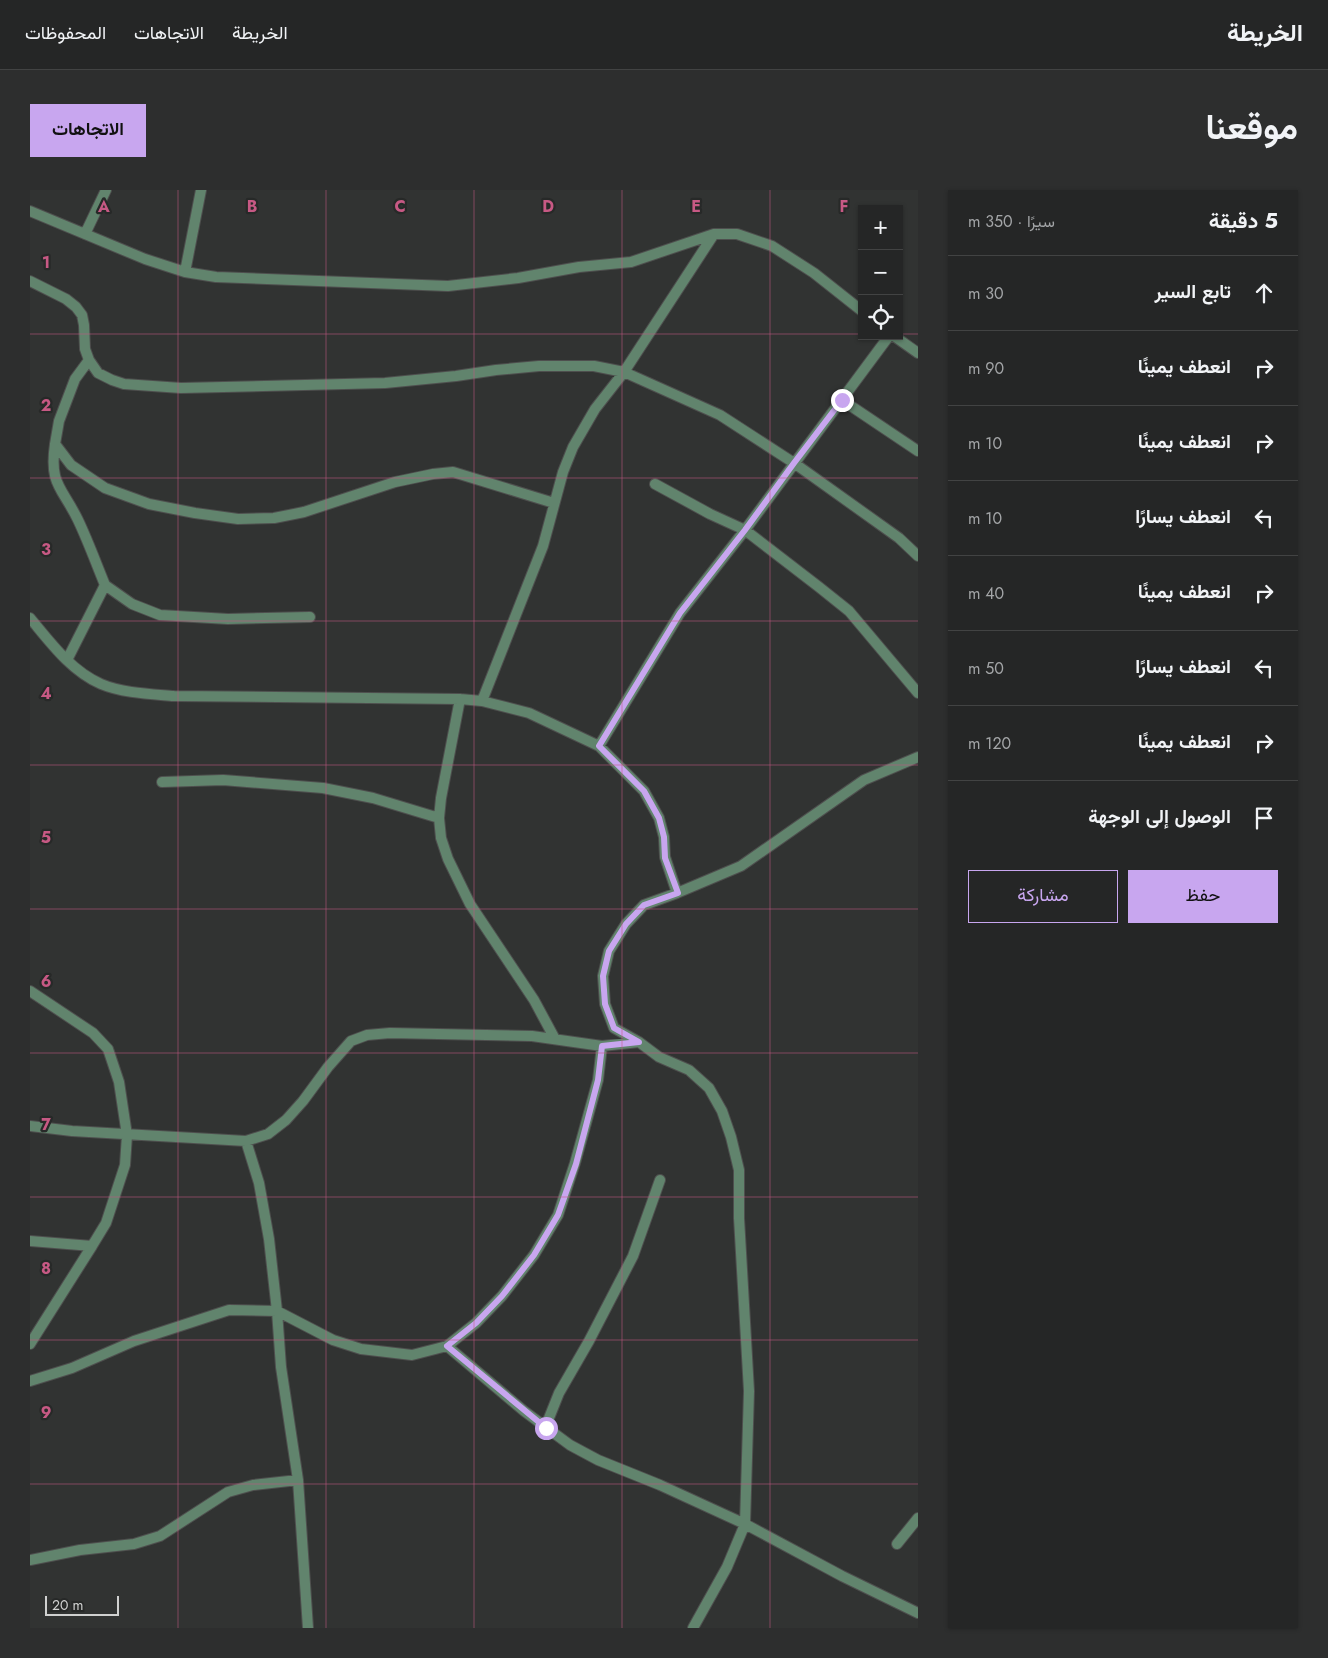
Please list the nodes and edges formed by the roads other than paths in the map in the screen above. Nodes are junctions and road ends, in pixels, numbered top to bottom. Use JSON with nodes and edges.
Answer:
{"nodes":[{"id":1,"x":106,"y":190,"type":"edge"},
{"id":2,"x":201,"y":190,"type":"edge"},
{"id":3,"x":30,"y":210,"type":"edge"},
{"id":4,"x":85,"y":234,"type":"junction"},
{"id":5,"x":714,"y":234,"type":"junction"},
{"id":6,"x":185,"y":272,"type":"junction"},
{"id":7,"x":30,"y":281,"type":"edge"},
{"id":8,"x":858,"y":308,"type":"edge"},
{"id":9,"x":886,"y":340,"type":"edge"},
{"id":10,"x":900,"y":340,"type":"edge"},
{"id":11,"x":918,"y":353,"type":"edge"},
{"id":12,"x":90,"y":360,"type":"junction"},
{"id":13,"x":624,"y":372,"type":"junction"},
{"id":14,"x":842,"y":400,"type":"junction"},
{"id":15,"x":55,"y":444,"type":"junction"},
{"id":16,"x":918,"y":451,"type":"edge"},
{"id":17,"x":794,"y":463,"type":"junction"},
{"id":18,"x":655,"y":484,"type":"dead end"},
{"id":19,"x":554,"y":503,"type":"junction"},
{"id":20,"x":745,"y":530,"type":"junction"},
{"id":21,"x":918,"y":556,"type":"edge"},
{"id":22,"x":105,"y":585,"type":"junction"},
{"id":23,"x":310,"y":617,"type":"dead end"},
{"id":24,"x":30,"y":618,"type":"edge"},
{"id":25,"x":67,"y":660,"type":"junction"},
{"id":26,"x":918,"y":694,"type":"edge"},
{"id":27,"x":460,"y":699,"type":"junction"},
{"id":28,"x":482,"y":701,"type":"junction"},
{"id":29,"x":599,"y":746,"type":"junction"},
{"id":30,"x":918,"y":757,"type":"edge"},
{"id":31,"x":162,"y":782,"type":"dead end"},
{"id":32,"x":439,"y":818,"type":"junction"},
{"id":33,"x":678,"y":893,"type":"junction"},
{"id":34,"x":30,"y":991,"type":"edge"},
{"id":35,"x":555,"y":1039,"type":"junction"},
{"id":36,"x":639,"y":1042,"type":"junction"},
{"id":37,"x":602,"y":1046,"type":"junction"},
{"id":38,"x":30,"y":1126,"type":"edge"},
{"id":39,"x":127,"y":1135,"type":"junction"},
{"id":40,"x":246,"y":1141,"type":"junction"},
{"id":41,"x":660,"y":1180,"type":"dead end"},
{"id":42,"x":30,"y":1241,"type":"edge"},
{"id":43,"x":92,"y":1246,"type":"junction"},
{"id":44,"x":277,"y":1311,"type":"junction"},
{"id":45,"x":30,"y":1344,"type":"edge"},
{"id":46,"x":447,"y":1346,"type":"junction"},
{"id":47,"x":30,"y":1381,"type":"edge"},
{"id":48,"x":546,"y":1428,"type":"junction"},
{"id":49,"x":298,"y":1480,"type":"junction"},
{"id":50,"x":918,"y":1518,"type":"edge"},
{"id":51,"x":745,"y":1524,"type":"junction"},
{"id":52,"x":898,"y":1544,"type":"dead end"},
{"id":53,"x":30,"y":1560,"type":"edge"},
{"id":54,"x":918,"y":1613,"type":"edge"},
{"id":55,"x":308,"y":1628,"type":"edge"},
{"id":56,"x":693,"y":1628,"type":"edge"}],
"edges":[{"from":1,"to":4,"type":"street"},
{"from":2,"to":6,"type":"street"},
{"from":3,"to":4,"type":"street"},
{"from":4,"to":6,"type":"street"},
{"from":5,"to":6,"type":"street"},
{"from":5,"to":8,"type":"street"},
{"from":5,"to":13,"type":"street"},
{"from":7,"to":12,"type":"street"},
{"from":9,"to":14,"type":"street"},
{"from":10,"to":11,"type":"street"},
{"from":12,"to":13,"type":"street"},
{"from":12,"to":15,"type":"street"},
{"from":13,"to":17,"type":"street"},
{"from":13,"to":19,"type":"street"},
{"from":14,"to":16,"type":"street"},
{"from":14,"to":17,"type":"street"},
{"from":15,"to":19,"type":"street"},
{"from":15,"to":22,"type":"street"},
{"from":17,"to":20,"type":"street"},
{"from":17,"to":21,"type":"street"},
{"from":18,"to":20,"type":"street"},
{"from":19,"to":28,"type":"street"},
{"from":20,"to":26,"type":"street"},
{"from":20,"to":29,"type":"street"},
{"from":22,"to":23,"type":"street"},
{"from":22,"to":25,"type":"street"},
{"from":24,"to":25,"type":"street"},
{"from":25,"to":27,"type":"street"},
{"from":27,"to":28,"type":"street"},
{"from":27,"to":32,"type":"street"},
{"from":28,"to":29,"type":"street"},
{"from":29,"to":33,"type":"street"},
{"from":30,"to":33,"type":"street"},
{"from":31,"to":32,"type":"street"},
{"from":32,"to":35,"type":"street"},
{"from":33,"to":36,"type":"street"},
{"from":34,"to":39,"type":"street"},
{"from":35,"to":37,"type":"street"},
{"from":35,"to":40,"type":"street"},
{"from":36,"to":37,"type":"street"},
{"from":36,"to":51,"type":"street"},
{"from":37,"to":46,"type":"street"},
{"from":38,"to":39,"type":"street"},
{"from":39,"to":40,"type":"street"},
{"from":39,"to":43,"type":"street"},
{"from":40,"to":44,"type":"street"},
{"from":41,"to":48,"type":"street"},
{"from":42,"to":43,"type":"street"},
{"from":43,"to":45,"type":"street"},
{"from":44,"to":46,"type":"street"},
{"from":44,"to":47,"type":"street"},
{"from":44,"to":49,"type":"street"},
{"from":46,"to":48,"type":"street"},
{"from":48,"to":51,"type":"street"},
{"from":49,"to":53,"type":"street"},
{"from":49,"to":55,"type":"street"},
{"from":50,"to":52,"type":"street"},
{"from":51,"to":54,"type":"street"},
{"from":51,"to":56,"type":"street"}]}
